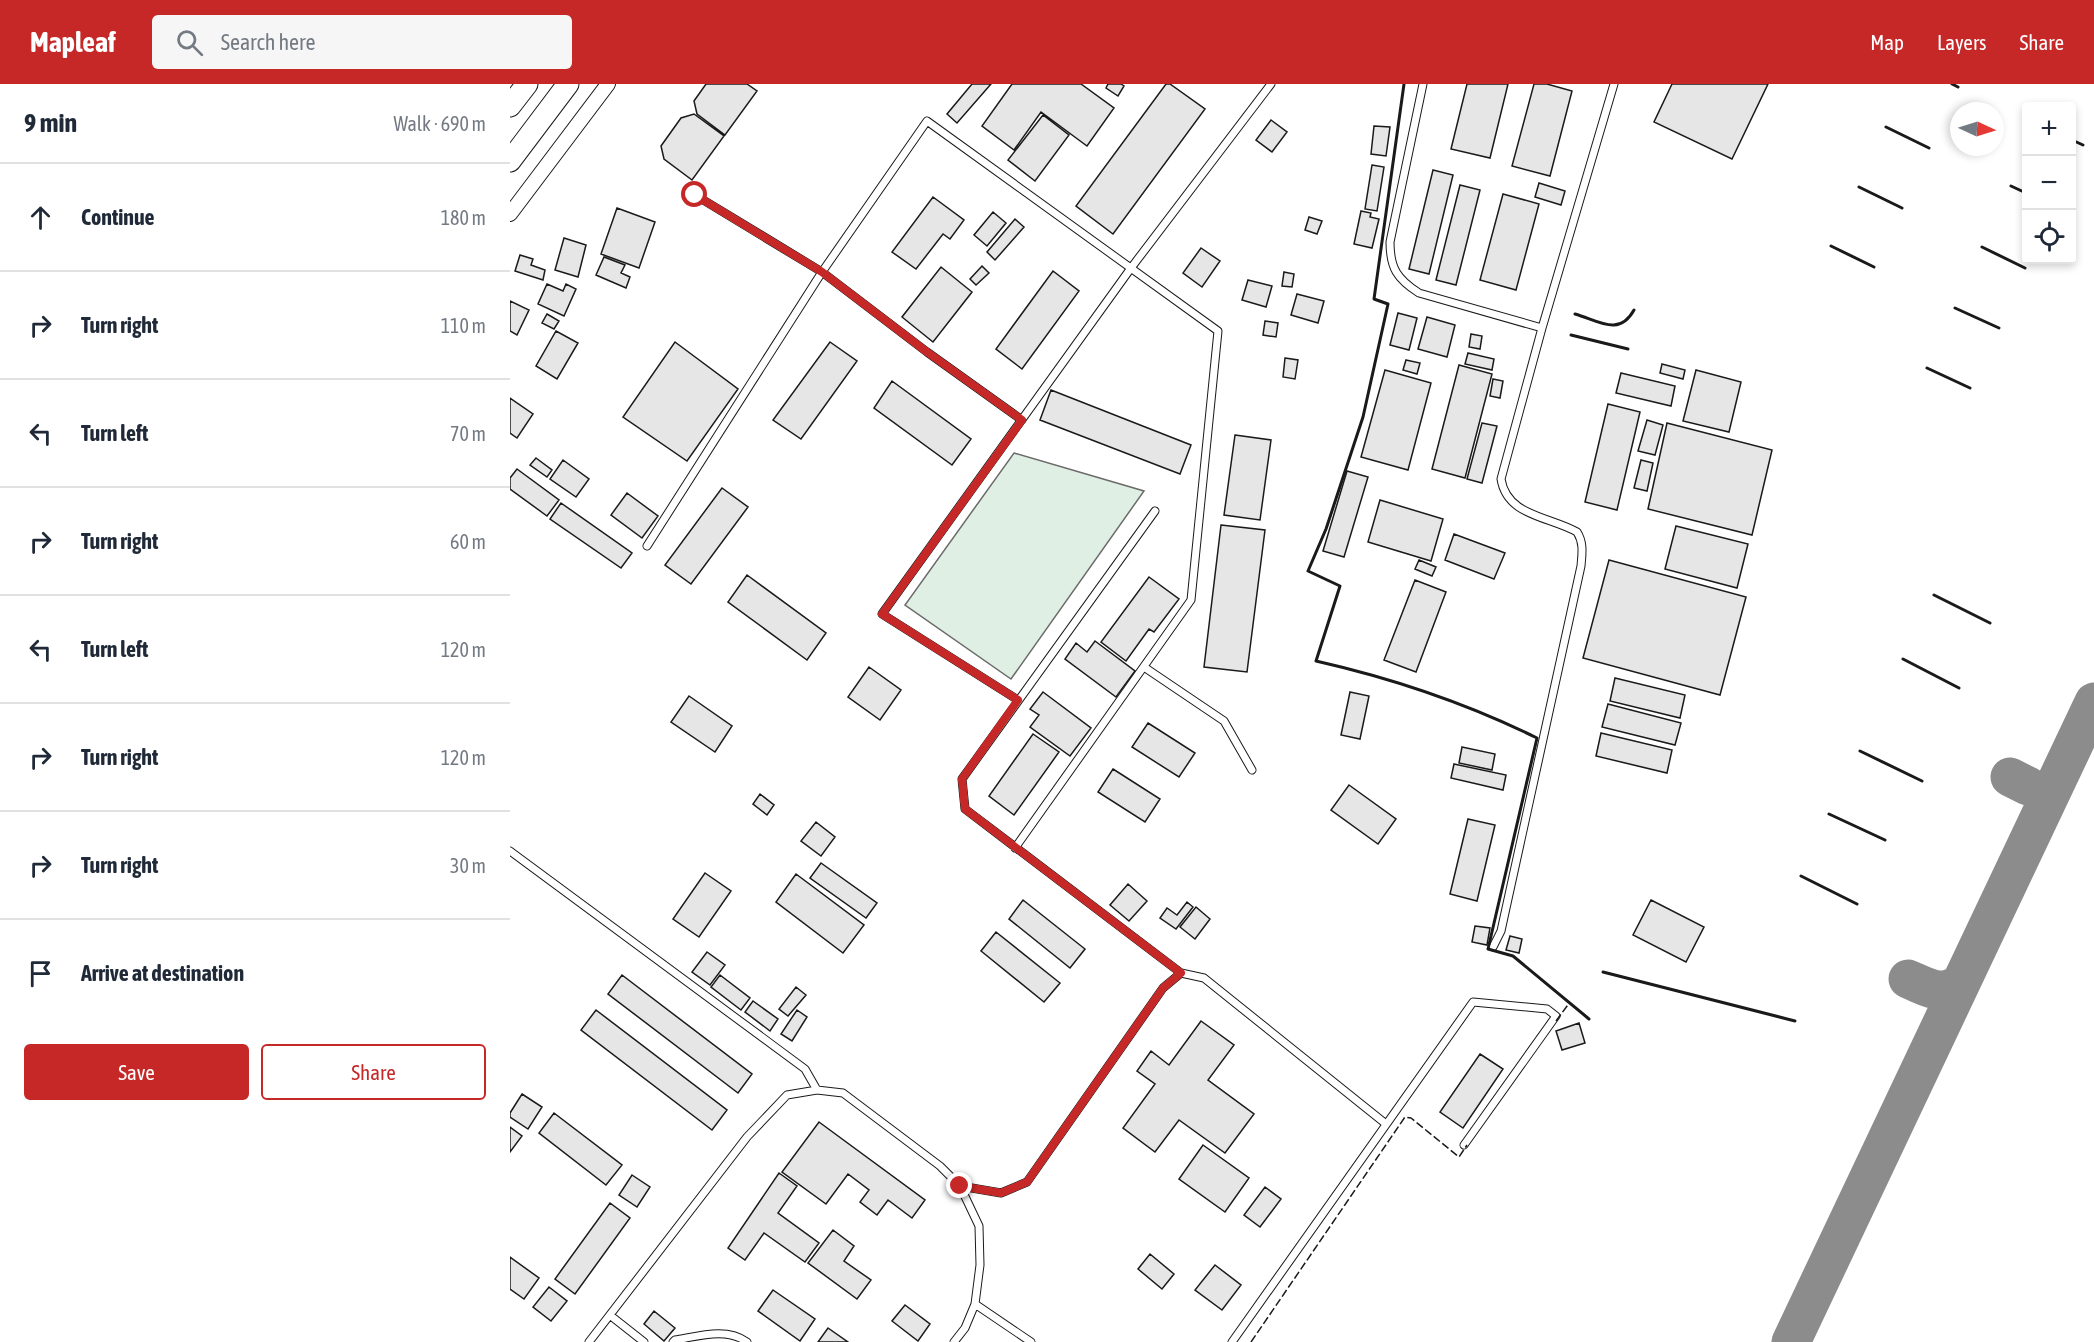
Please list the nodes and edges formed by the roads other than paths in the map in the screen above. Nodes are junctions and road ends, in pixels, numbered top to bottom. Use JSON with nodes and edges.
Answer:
{"nodes":[{"id":1,"x":527,"y":84,"type":"edge"},
{"id":2,"x":568,"y":84,"type":"edge"},
{"id":3,"x":608,"y":84,"type":"edge"},
{"id":4,"x":1271,"y":84,"type":"edge"},
{"id":5,"x":1423,"y":84,"type":"edge"},
{"id":6,"x":1614,"y":84,"type":"edge"},
{"id":7,"x":510,"y":106,"type":"edge"},
{"id":8,"x":510,"y":160,"type":"edge"},
{"id":9,"x":695,"y":195,"type":"dead end"},
{"id":10,"x":510,"y":214,"type":"edge"},
{"id":11,"x":1131,"y":268,"type":"junction"},
{"id":12,"x":822,"y":272,"type":"junction"},
{"id":13,"x":1542,"y":328,"type":"junction"},
{"id":14,"x":1022,"y":420,"type":"junction"},
{"id":15,"x":1155,"y":512,"type":"dead end"},
{"id":16,"x":646,"y":546,"type":"dead end"},
{"id":17,"x":1144,"y":667,"type":"junction"},
{"id":18,"x":1018,"y":700,"type":"junction"},
{"id":19,"x":1252,"y":770,"type":"dead end"},
{"id":20,"x":1016,"y":848,"type":"junction"},
{"id":21,"x":510,"y":852,"type":"edge"},
{"id":22,"x":1493,"y":947,"type":"dead end"},
{"id":23,"x":1181,"y":973,"type":"junction"},
{"id":24,"x":817,"y":1090,"type":"junction"},
{"id":25,"x":1386,"y":1124,"type":"junction"},
{"id":26,"x":1464,"y":1145,"type":"dead end"},
{"id":27,"x":960,"y":1186,"type":"junction"},
{"id":28,"x":975,"y":1304,"type":"junction"},
{"id":29,"x":611,"y":1316,"type":"junction"},
{"id":30,"x":589,"y":1342,"type":"edge"},
{"id":31,"x":644,"y":1342,"type":"edge"},
{"id":32,"x":673,"y":1342,"type":"edge"},
{"id":33,"x":747,"y":1342,"type":"edge"},
{"id":34,"x":954,"y":1342,"type":"edge"},
{"id":35,"x":1031,"y":1342,"type":"edge"},
{"id":36,"x":1232,"y":1342,"type":"edge"}],
"edges":[{"from":1,"to":7,"type":"main road"},
{"from":2,"to":8,"type":"main road"},
{"from":3,"to":10,"type":"street"},
{"from":4,"to":11,"type":"lane"},
{"from":5,"to":13,"type":"lane"},
{"from":6,"to":13,"type":"lane"},
{"from":9,"to":12,"type":"lane"},
{"from":11,"to":12,"type":"lane"},
{"from":11,"to":14,"type":"lane"},
{"from":11,"to":17,"type":"lane"},
{"from":12,"to":14,"type":"lane"},
{"from":12,"to":16,"type":"lane"},
{"from":13,"to":22,"type":"lane"},
{"from":14,"to":18,"type":"lane"},
{"from":15,"to":18,"type":"lane"},
{"from":17,"to":19,"type":"lane"},
{"from":17,"to":20,"type":"lane"},
{"from":18,"to":20,"type":"lane"},
{"from":20,"to":23,"type":"lane"},
{"from":21,"to":24,"type":"lane"},
{"from":23,"to":25,"type":"lane"},
{"from":23,"to":27,"type":"lane"},
{"from":24,"to":27,"type":"lane"},
{"from":24,"to":29,"type":"lane"},
{"from":25,"to":26,"type":"lane"},
{"from":25,"to":36,"type":"lane"},
{"from":27,"to":28,"type":"lane"},
{"from":28,"to":34,"type":"lane"},
{"from":28,"to":35,"type":"lane"},
{"from":29,"to":30,"type":"lane"},
{"from":29,"to":31,"type":"lane"},
{"from":32,"to":33,"type":"lane"}]}
